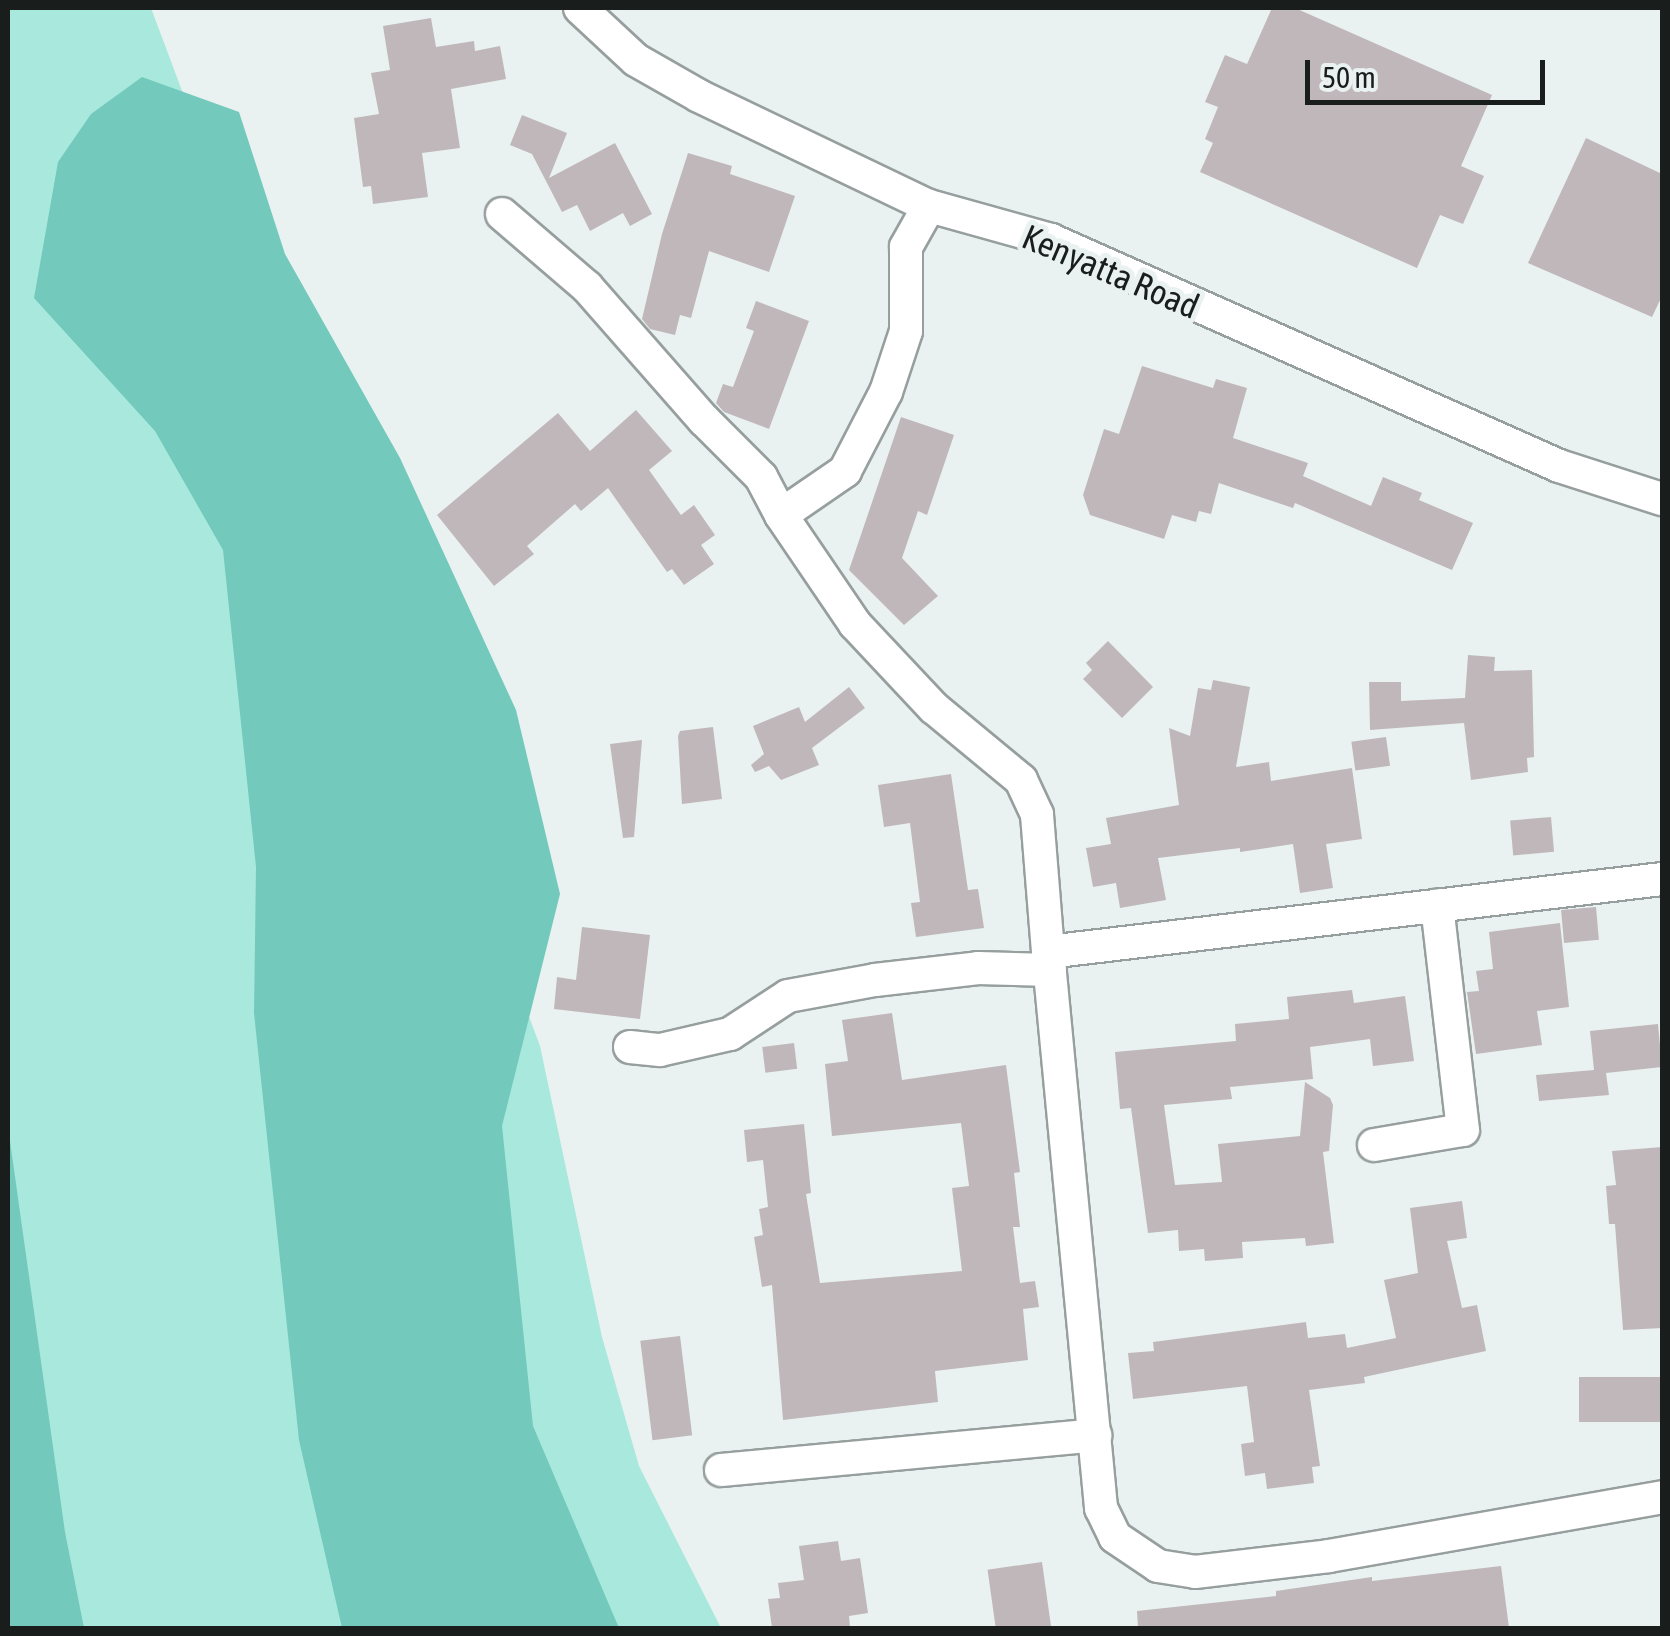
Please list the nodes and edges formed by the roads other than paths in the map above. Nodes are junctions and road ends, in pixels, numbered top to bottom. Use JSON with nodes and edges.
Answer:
{"nodes":[{"id":1,"x":580,"y":8,"type":"edge"},
{"id":2,"x":928,"y":206,"type":"junction"},
{"id":3,"x":502,"y":214,"type":"dead end"},
{"id":4,"x":1662,"y":499,"type":"edge"},
{"id":5,"x":782,"y":516,"type":"junction"},
{"id":6,"x":1662,"y":879,"type":"edge"},
{"id":7,"x":1437,"y":904,"type":"junction"},
{"id":8,"x":1049,"y":961,"type":"junction"},
{"id":9,"x":630,"y":1047,"type":"dead end"},
{"id":10,"x":1374,"y":1144,"type":"dead end"},
{"id":11,"x":1095,"y":1435,"type":"junction"},
{"id":12,"x":721,"y":1470,"type":"dead end"},
{"id":13,"x":1662,"y":1497,"type":"edge"}],
"edges":[{"from":1,"to":2,"type":"street","name":"Kenyatta Road"},
{"from":2,"to":4,"type":"street","name":"Kenyatta Road"},
{"from":2,"to":5,"type":"street"},
{"from":3,"to":5,"type":"street"},
{"from":5,"to":8,"type":"street"},
{"from":6,"to":7,"type":"street"},
{"from":7,"to":8,"type":"street"},
{"from":7,"to":10,"type":"street"},
{"from":8,"to":9,"type":"street"},
{"from":8,"to":11,"type":"street"},
{"from":11,"to":12,"type":"street"},
{"from":11,"to":13,"type":"street"}]}
